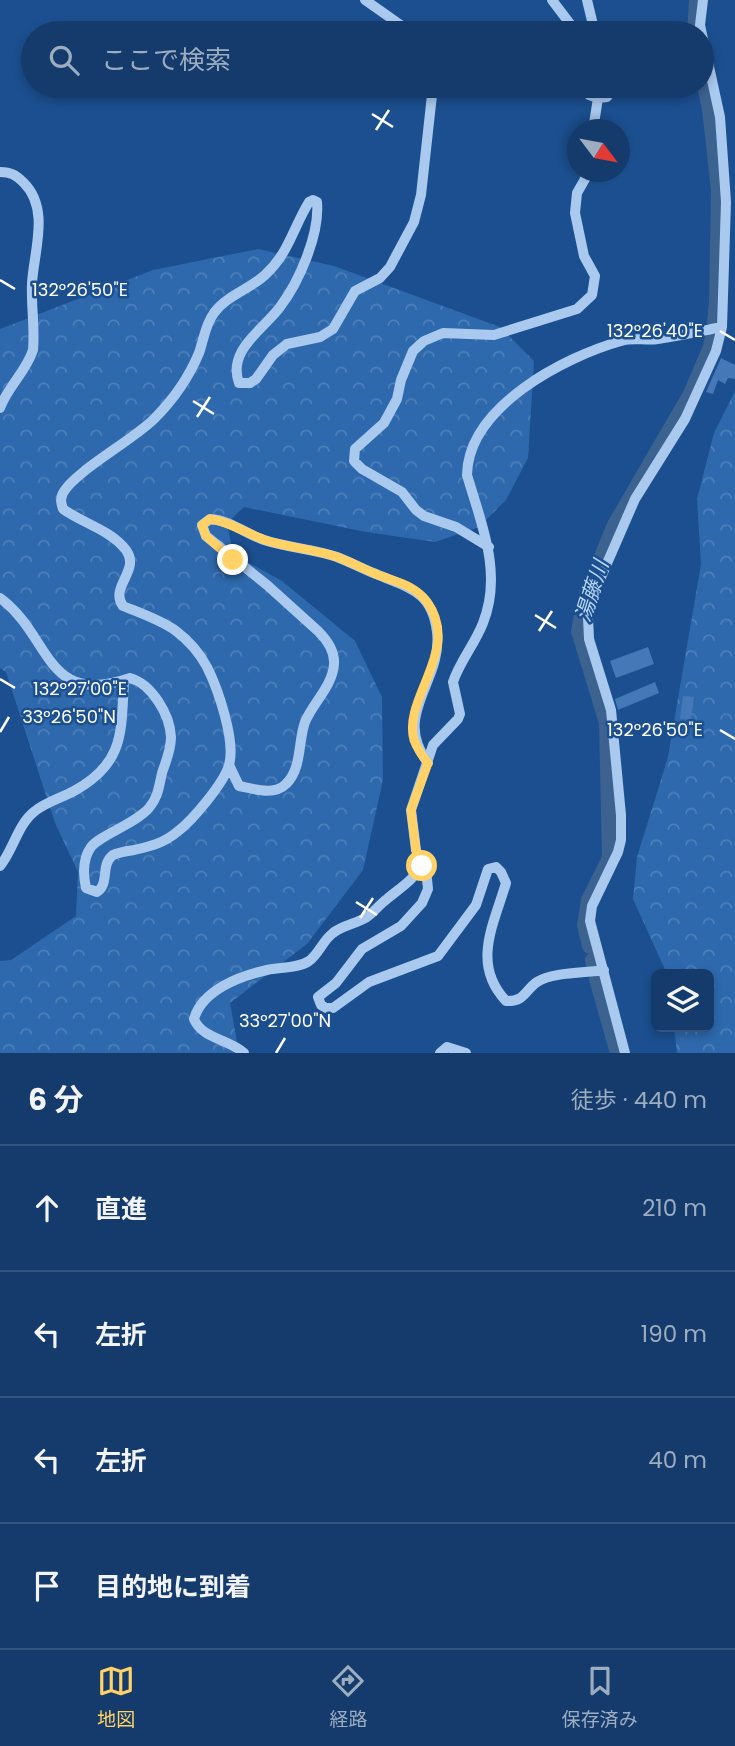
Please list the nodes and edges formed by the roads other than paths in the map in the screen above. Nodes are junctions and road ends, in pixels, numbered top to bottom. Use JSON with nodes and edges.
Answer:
{"nodes":[{"id":1,"x":365,"y":0,"type":"edge"},
{"id":2,"x":552,"y":0,"type":"edge"},
{"id":3,"x":587,"y":0,"type":"edge"},
{"id":4,"x":703,"y":0,"type":"edge"},
{"id":5,"x":395,"y":21,"type":"edge"},
{"id":6,"x":568,"y":21,"type":"edge"},
{"id":7,"x":591,"y":21,"type":"edge"},
{"id":8,"x":700,"y":21,"type":"edge"},
{"id":9,"x":714,"y":89,"type":"edge"},
{"id":10,"x":432,"y":98,"type":"edge"},
{"id":11,"x":598,"y":98,"type":"edge"},
{"id":12,"x":595,"y":119,"type":"edge"},
{"id":13,"x":0,"y":172,"type":"edge"},
{"id":14,"x":584,"y":182,"type":"edge"},
{"id":15,"x":722,"y":327,"type":"junction"},
{"id":16,"x":0,"y":408,"type":"edge"},
{"id":17,"x":489,"y":547,"type":"junction"},
{"id":18,"x":0,"y":598,"type":"edge"},
{"id":19,"x":124,"y":680,"type":"junction"},
{"id":20,"x":428,"y":763,"type":"junction"},
{"id":21,"x":229,"y":765,"type":"junction"},
{"id":22,"x":0,"y":866,"type":"edge"},
{"id":23,"x":422,"y":866,"type":"junction"},
{"id":24,"x":604,"y":970,"type":"junction"},
{"id":25,"x":244,"y":1053,"type":"edge"},
{"id":26,"x":440,"y":1053,"type":"edge"},
{"id":27,"x":466,"y":1053,"type":"edge"},
{"id":28,"x":625,"y":1053,"type":"edge"}],
"edges":[{"from":1,"to":5,"type":"street"},
{"from":2,"to":6,"type":"street"},
{"from":3,"to":7,"type":"street"},
{"from":4,"to":8,"type":"street"},
{"from":9,"to":15,"type":"street"},
{"from":10,"to":21,"type":"street"},
{"from":11,"to":12,"type":"street"},
{"from":13,"to":16,"type":"street"},
{"from":14,"to":17,"type":"street"},
{"from":15,"to":17,"type":"street"},
{"from":15,"to":24,"type":"street"},
{"from":17,"to":20,"type":"street"},
{"from":18,"to":19,"type":"street"},
{"from":19,"to":21,"type":"street"},
{"from":19,"to":22,"type":"street"},
{"from":20,"to":21,"type":"street"},
{"from":20,"to":23,"type":"street"},
{"from":23,"to":24,"type":"street"},
{"from":23,"to":25,"type":"street"},
{"from":24,"to":28,"type":"street"},
{"from":26,"to":27,"type":"street"}]}
